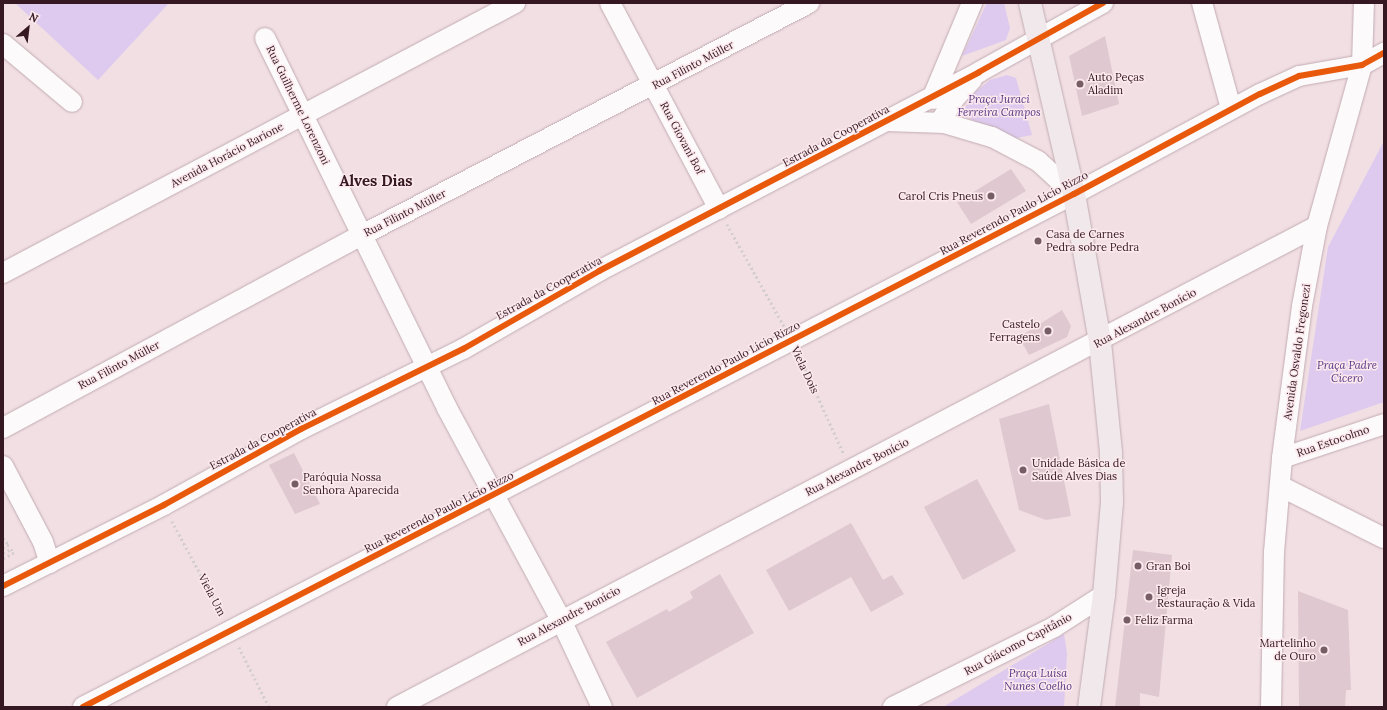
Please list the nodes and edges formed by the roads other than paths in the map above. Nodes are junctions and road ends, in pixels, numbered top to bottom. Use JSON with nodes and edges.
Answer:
{"nodes":[{"id":1,"x":515,"y":3,"type":"edge"},
{"id":2,"x":610,"y":3,"type":"edge"},
{"id":3,"x":809,"y":3,"type":"edge"},
{"id":4,"x":972,"y":3,"type":"edge"},
{"id":5,"x":1030,"y":3,"type":"edge"},
{"id":6,"x":1103,"y":3,"type":"edge"},
{"id":7,"x":1202,"y":3,"type":"edge"},
{"id":8,"x":1364,"y":3,"type":"edge"},
{"id":9,"x":1039,"y":37,"type":"junction"},
{"id":10,"x":265,"y":38,"type":"dead end"},
{"id":11,"x":3,"y":44,"type":"edge"},
{"id":12,"x":1384,"y":53,"type":"edge"},
{"id":13,"x":1362,"y":65,"type":"junction"},
{"id":14,"x":979,"y":72,"type":"junction"},
{"id":15,"x":654,"y":86,"type":"junction"},
{"id":16,"x":934,"y":94,"type":"junction"},
{"id":17,"x":72,"y":102,"type":"dead end"},
{"id":18,"x":1231,"y":108,"type":"junction"},
{"id":19,"x":303,"y":115,"type":"junction"},
{"id":20,"x":887,"y":121,"type":"junction"},
{"id":21,"x":943,"y":121,"type":"junction"},
{"id":22,"x":1074,"y":194,"type":"junction"},
{"id":23,"x":719,"y":209,"type":"junction"},
{"id":24,"x":1316,"y":226,"type":"junction"},
{"id":25,"x":362,"y":235,"type":"junction"},
{"id":26,"x":3,"y":273,"type":"edge"},
{"id":27,"x":1100,"y":342,"type":"junction"},
{"id":28,"x":427,"y":365,"type":"junction"},
{"id":29,"x":1384,"y":424,"type":"edge"},
{"id":30,"x":3,"y":428,"type":"edge"},
{"id":31,"x":1282,"y":458,"type":"junction"},
{"id":32,"x":3,"y":466,"type":"edge"},
{"id":33,"x":1280,"y":486,"type":"junction"},
{"id":34,"x":495,"y":495,"type":"junction"},
{"id":35,"x":1384,"y":538,"type":"edge"},
{"id":36,"x":50,"y":563,"type":"junction"},
{"id":37,"x":3,"y":586,"type":"edge"},
{"id":38,"x":1104,"y":595,"type":"junction"},
{"id":39,"x":560,"y":620,"type":"junction"},
{"id":40,"x":930,"y":689,"type":"junction"},
{"id":41,"x":83,"y":707,"type":"edge"},
{"id":42,"x":397,"y":707,"type":"edge"},
{"id":43,"x":602,"y":707,"type":"edge"},
{"id":44,"x":893,"y":707,"type":"edge"},
{"id":45,"x":919,"y":707,"type":"edge"},
{"id":46,"x":1089,"y":707,"type":"edge"},
{"id":47,"x":1271,"y":707,"type":"edge"}],
"edges":[{"from":1,"to":19,"type":"street","name":"Avenida Horácio Barione"},
{"from":2,"to":15,"type":"street","name":"Rua Giovani Bof"},
{"from":3,"to":15,"type":"street","name":"Rua Filinto Müller"},
{"from":4,"to":16,"type":"street"},
{"from":5,"to":9,"type":"main road"},
{"from":6,"to":9,"type":"street","name":"Estrada da Cooperativa"},
{"from":7,"to":18,"type":"street"},
{"from":8,"to":13,"type":"street","name":"Avenida Osvaldo Fregonezi"},
{"from":9,"to":14,"type":"street","name":"Estrada da Cooperativa"},
{"from":9,"to":22,"type":"main road"},
{"from":10,"to":19,"type":"street","name":"Rua Guilherme Lorenzoni"},
{"from":11,"to":17,"type":"street"},
{"from":12,"to":13,"type":"street","name":"Rua Reverendo Paulo Lício Rizzo"},
{"from":13,"to":18,"type":"street","name":"Rua Reverendo Paulo Lício Rizzo"},
{"from":13,"to":24,"type":"street","name":"Avenida Osvaldo Fregonezi"},
{"from":14,"to":16,"type":"street","name":"Estrada da Cooperativa"},
{"from":14,"to":21,"type":"street","name":"Estrada da Cooperativa"},
{"from":15,"to":23,"type":"street","name":"Rua Giovani Bof"},
{"from":15,"to":25,"type":"street","name":"Rua Filinto Müller"},
{"from":16,"to":20,"type":"street","name":"Estrada da Cooperativa"},
{"from":16,"to":21,"type":"street"},
{"from":18,"to":22,"type":"street","name":"Rua Reverendo Paulo Lício Rizzo"},
{"from":19,"to":25,"type":"street","name":"Rua Guilherme Lorenzoni"},
{"from":19,"to":26,"type":"street","name":"Avenida Horácio Barione"},
{"from":20,"to":21,"type":"street","name":"Estrada da Cooperativa"},
{"from":20,"to":23,"type":"street","name":"Estrada da Cooperativa"},
{"from":21,"to":22,"type":"street"},
{"from":22,"to":27,"type":"main road"},
{"from":22,"to":34,"type":"street","name":"Rua Reverendo Paulo Lício Rizzo"},
{"from":23,"to":28,"type":"street","name":"Estrada da Cooperativa"},
{"from":24,"to":27,"type":"street","name":"Rua Alexandre Bonício"},
{"from":24,"to":31,"type":"street","name":"Avenida Osvaldo Fregonezi"},
{"from":25,"to":28,"type":"street","name":"Rua Guilherme Lorenzoni"},
{"from":25,"to":30,"type":"street","name":"Rua Filinto Müller"},
{"from":27,"to":38,"type":"main road"},
{"from":27,"to":39,"type":"street","name":"Rua Alexandre Bonício"},
{"from":28,"to":34,"type":"street","name":"Rua Guilherme Lorenzoni"},
{"from":28,"to":36,"type":"street","name":"Estrada da Cooperativa"},
{"from":29,"to":31,"type":"street","name":"Rua Estocolmo"},
{"from":31,"to":33,"type":"street","name":"Avenida Osvaldo Fregonezi"},
{"from":32,"to":36,"type":"street"},
{"from":33,"to":35,"type":"street"},
{"from":33,"to":47,"type":"street","name":"Avenida Osvaldo Fregonezi"},
{"from":34,"to":39,"type":"street","name":"Rua Guilherme Lorenzoni"},
{"from":34,"to":41,"type":"street","name":"Rua Reverendo Paulo Lício Rizzo"},
{"from":36,"to":37,"type":"street","name":"Estrada da Cooperativa"},
{"from":38,"to":40,"type":"street","name":"Rua Giácomo Capitânio"},
{"from":38,"to":46,"type":"main road"},
{"from":39,"to":42,"type":"street","name":"Rua Alexandre Bonício"},
{"from":39,"to":43,"type":"street","name":"Rua Guilherme Lorenzoni"},
{"from":40,"to":44,"type":"street","name":"Rua Giácomo Capitânio"},
{"from":40,"to":45,"type":"street"}]}
